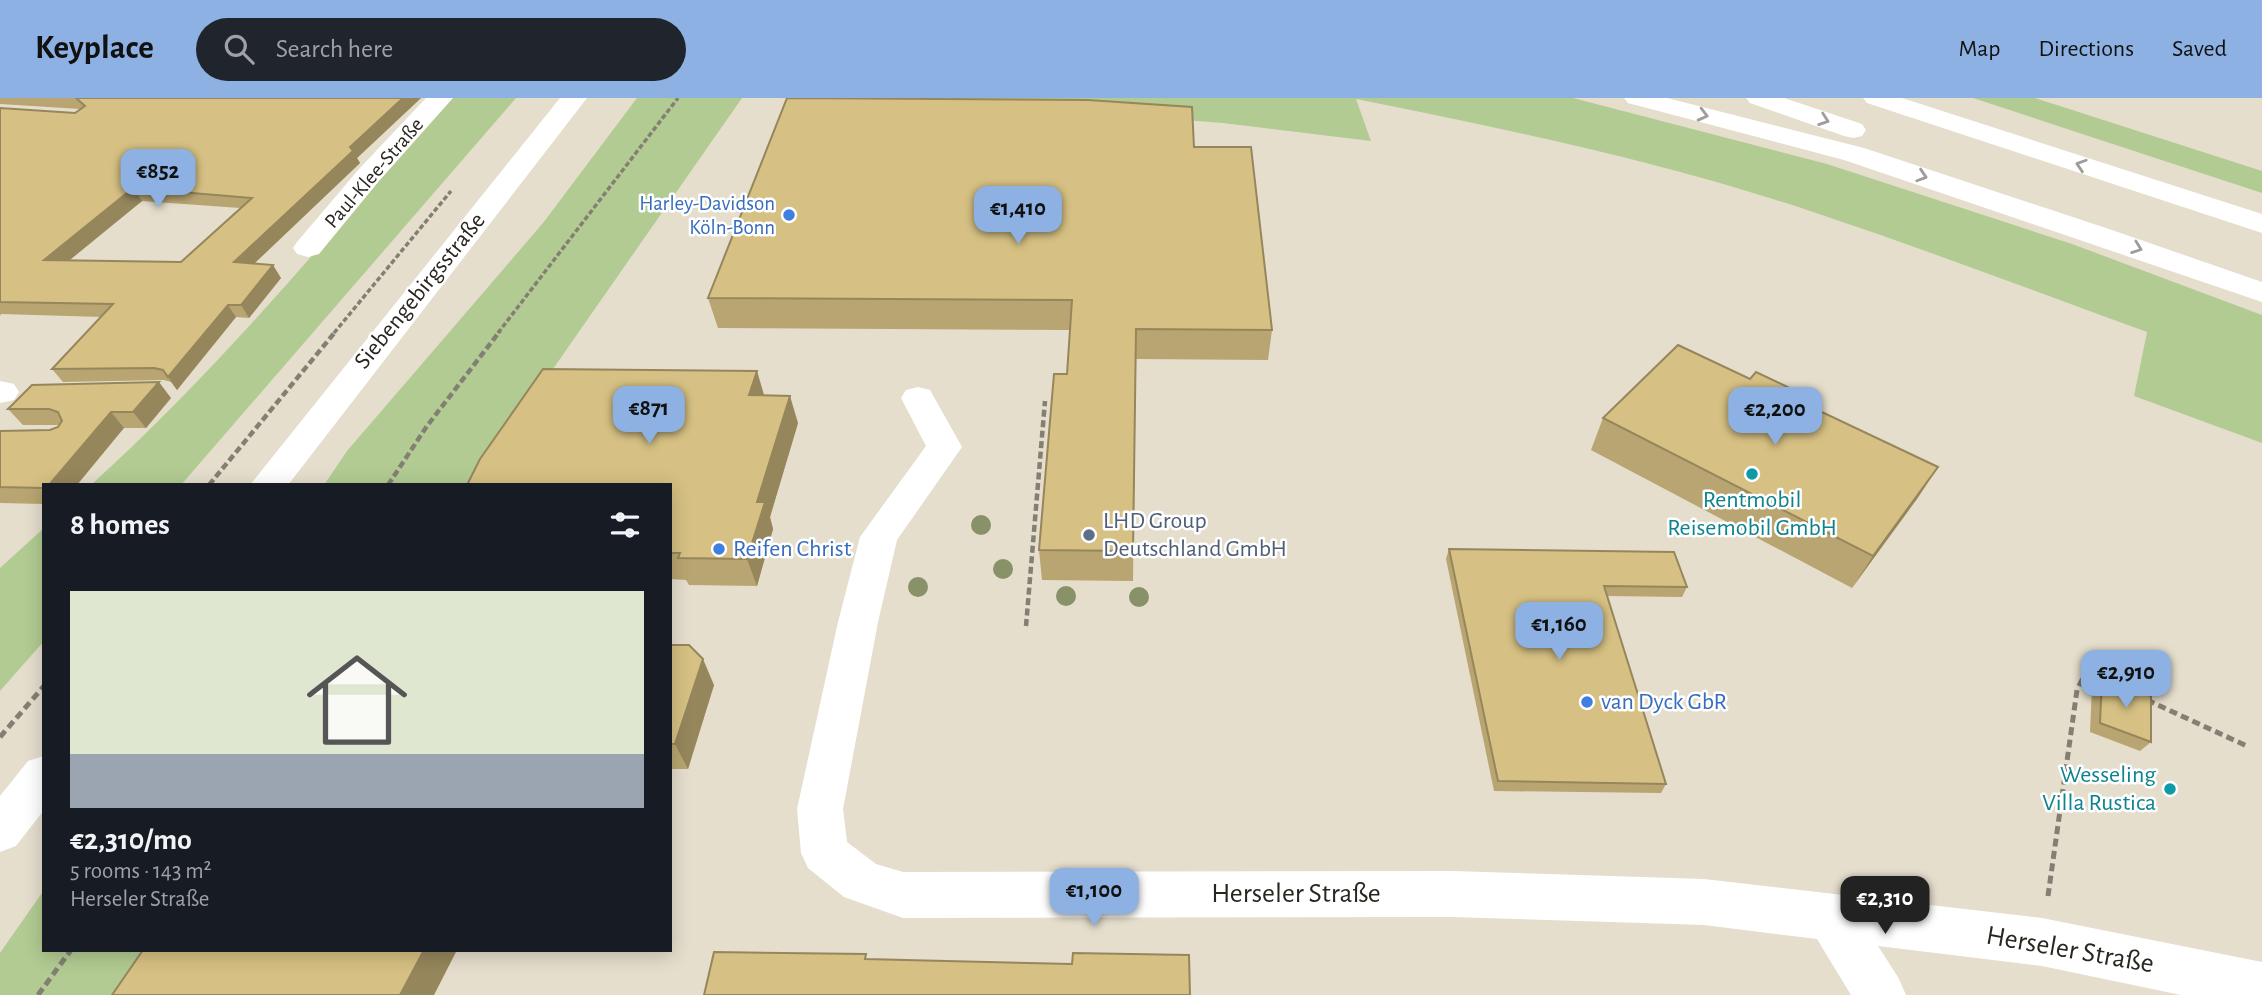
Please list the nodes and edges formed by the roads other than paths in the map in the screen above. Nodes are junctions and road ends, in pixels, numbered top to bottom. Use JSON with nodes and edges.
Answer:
{"nodes":[{"id":1,"x":440,"y":98,"type":"edge"},
{"id":2,"x":574,"y":98,"type":"edge"},
{"id":3,"x":1637,"y":98,"type":"edge"},
{"id":4,"x":1759,"y":98,"type":"edge"},
{"id":5,"x":1876,"y":98,"type":"edge"},
{"id":6,"x":1938,"y":98,"type":"edge"},
{"id":7,"x":2262,"y":207,"type":"edge"},
{"id":8,"x":2262,"y":224,"type":"edge"},
{"id":9,"x":308,"y":248,"type":"dead end"},
{"id":10,"x":2262,"y":271,"type":"edge"},
{"id":11,"x":2262,"y":293,"type":"edge"},
{"id":12,"x":918,"y":398,"type":"dead end"},
{"id":13,"x":270,"y":483,"type":"edge"},
{"id":14,"x":42,"y":778,"type":"edge"},
{"id":15,"x":0,"y":831,"type":"edge"},
{"id":16,"x":1830,"y":915,"type":"junction"},
{"id":17,"x":2262,"y":987,"type":"edge"},
{"id":18,"x":1880,"y":995,"type":"edge"}],
"edges":[{"from":1,"to":9,"type":"main road","name":"Paul-Klee-Straße"},
{"from":2,"to":13,"type":"main road","name":"Siebengebirgsstraße"},
{"from":3,"to":11,"type":"main road","one_way":true},
{"from":4,"to":10,"type":"main road","one_way":true},
{"from":8,"to":5,"type":"main road","one_way":true},
{"from":6,"to":7,"type":"main road"},
{"from":12,"to":16,"type":"main road","name":"Herseler Straße"},
{"from":14,"to":15,"type":"main road"},
{"from":16,"to":17,"type":"main road","name":"Herseler Straße"},
{"from":16,"to":18,"type":"main road"}]}
